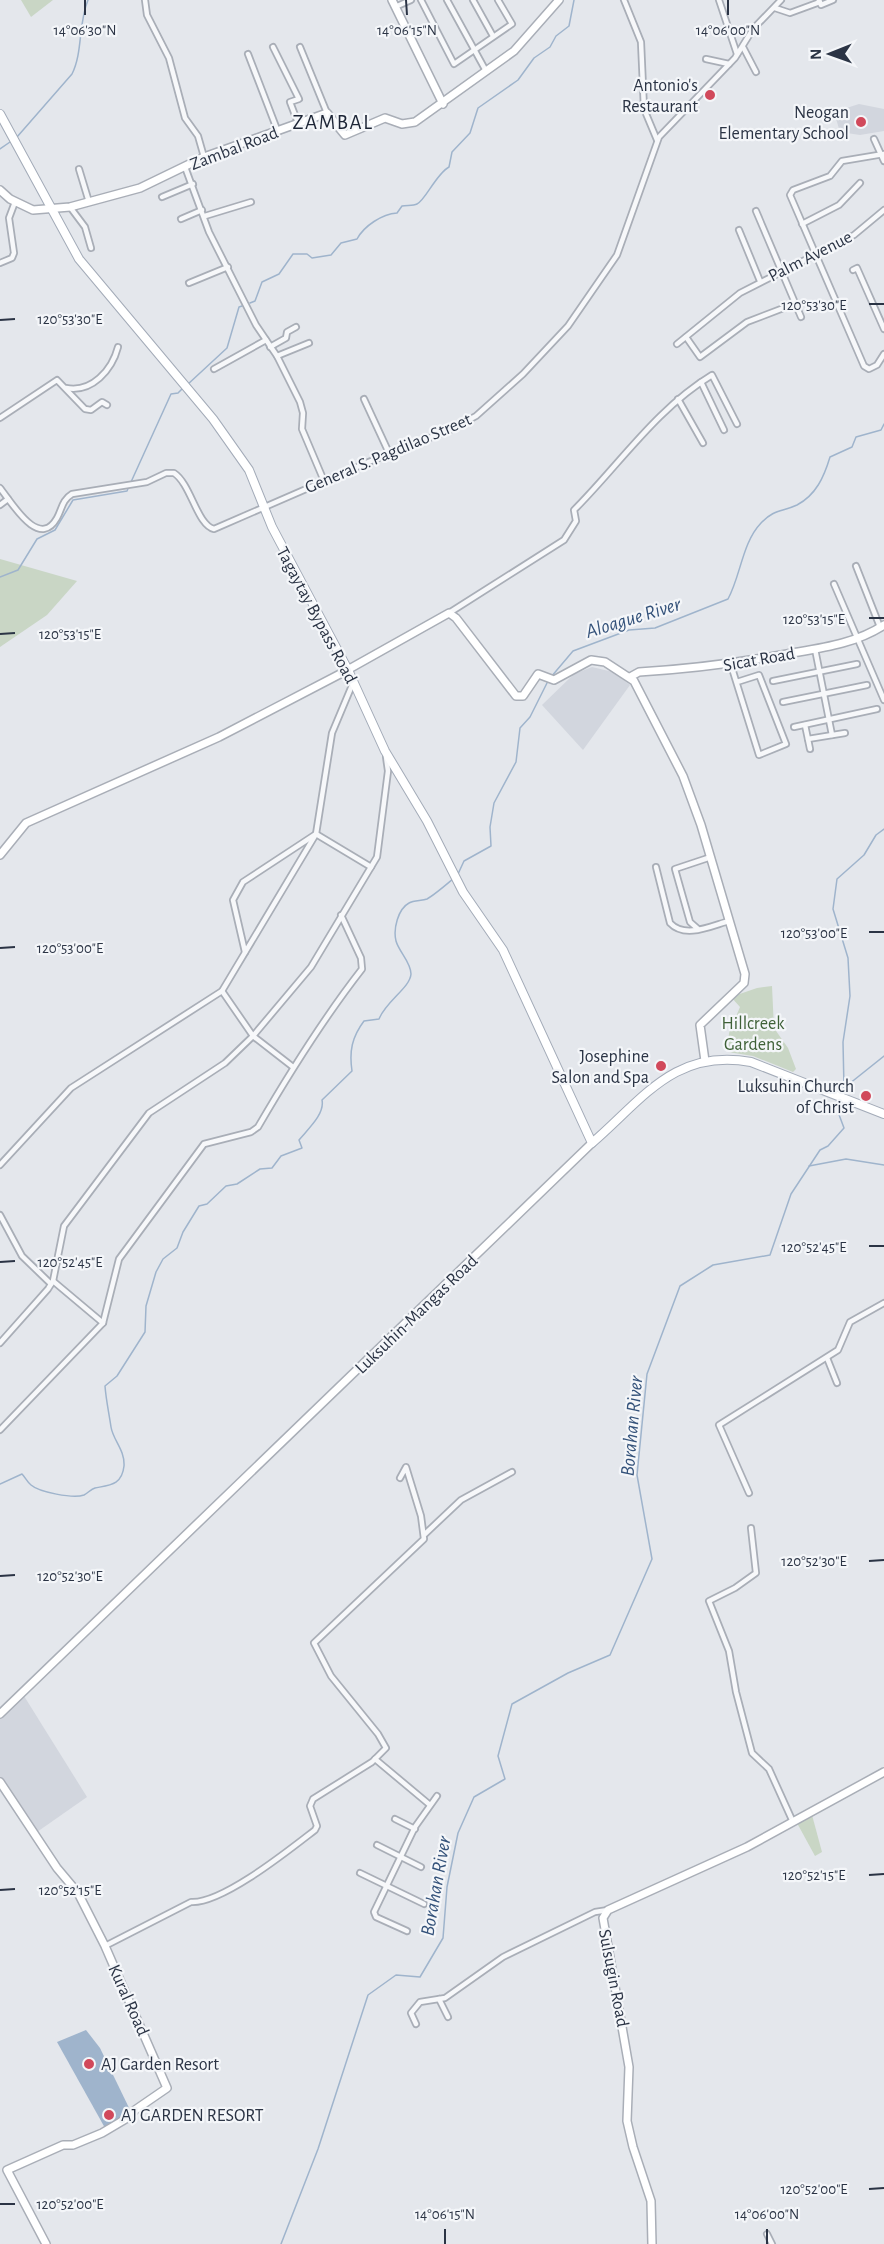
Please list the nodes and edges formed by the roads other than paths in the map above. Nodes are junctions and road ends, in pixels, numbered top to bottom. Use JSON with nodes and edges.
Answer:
{"nodes":[{"id":1,"x":145,"y":0,"type":"edge"},
{"id":2,"x":411,"y":0,"type":"edge"},
{"id":3,"x":421,"y":0,"type":"edge"},
{"id":4,"x":447,"y":0,"type":"edge"},
{"id":5,"x":473,"y":0,"type":"edge"},
{"id":6,"x":498,"y":0,"type":"edge"},
{"id":7,"x":559,"y":0,"type":"edge"},
{"id":8,"x":624,"y":0,"type":"edge"},
{"id":9,"x":719,"y":0,"type":"edge"},
{"id":10,"x":781,"y":0,"type":"edge"},
{"id":11,"x":833,"y":0,"type":"edge"},
{"id":12,"x":819,"y":1,"type":"edge"},
{"id":13,"x":393,"y":3,"type":"edge"},
{"id":14,"x":775,"y":8,"type":"junction"},
{"id":15,"x":493,"y":36,"type":"junction"},
{"id":16,"x":273,"y":47,"type":"dead end"},
{"id":17,"x":300,"y":47,"type":"dead end"},
{"id":18,"x":742,"y":47,"type":"junction"},
{"id":19,"x":473,"y":50,"type":"junction"},
{"id":20,"x":248,"y":54,"type":"dead end"},
{"id":21,"x":737,"y":54,"type":"junction"},
{"id":22,"x":706,"y":59,"type":"dead end"},
{"id":23,"x":729,"y":64,"type":"junction"},
{"id":24,"x":486,"y":71,"type":"junction"},
{"id":25,"x":756,"y":72,"type":"dead end"},
{"id":26,"x":443,"y":104,"type":"junction"},
{"id":27,"x":327,"y":113,"type":"junction"},
{"id":28,"x":0,"y":114,"type":"edge"},
{"id":29,"x":298,"y":124,"type":"junction"},
{"id":30,"x":278,"y":132,"type":"junction"},
{"id":31,"x":874,"y":139,"type":"dead end"},
{"id":32,"x":657,"y":140,"type":"junction"},
{"id":33,"x":883,"y":156,"type":"edge"},
{"id":34,"x":204,"y":157,"type":"junction"},
{"id":35,"x":185,"y":167,"type":"junction"},
{"id":36,"x":79,"y":169,"type":"dead end"},
{"id":37,"x":860,"y":183,"type":"dead end"},
{"id":38,"x":193,"y":184,"type":"junction"},
{"id":39,"x":0,"y":190,"type":"edge"},
{"id":40,"x":162,"y":196,"type":"dead end"},
{"id":41,"x":15,"y":202,"type":"junction"},
{"id":42,"x":90,"y":202,"type":"junction"},
{"id":43,"x":251,"y":202,"type":"dead end"},
{"id":44,"x":70,"y":207,"type":"junction"},
{"id":45,"x":52,"y":209,"type":"junction"},
{"id":46,"x":202,"y":210,"type":"junction"},
{"id":47,"x":884,"y":210,"type":"edge"},
{"id":48,"x":756,"y":211,"type":"dead end"},
{"id":49,"x":205,"y":216,"type":"junction"},
{"id":50,"x":181,"y":219,"type":"dead end"},
{"id":51,"x":802,"y":224,"type":"junction"},
{"id":52,"x":739,"y":230,"type":"dead end"},
{"id":53,"x":91,"y":248,"type":"dead end"},
{"id":54,"x":815,"y":255,"type":"junction"},
{"id":55,"x":0,"y":263,"type":"edge"},
{"id":56,"x":228,"y":267,"type":"junction"},
{"id":57,"x":853,"y":270,"type":"dead end"},
{"id":58,"x":781,"y":271,"type":"junction"},
{"id":59,"x":760,"y":281,"type":"junction"},
{"id":60,"x":189,"y":283,"type":"dead end"},
{"id":61,"x":794,"y":304,"type":"junction"},
{"id":62,"x":801,"y":317,"type":"dead end"},
{"id":63,"x":296,"y":327,"type":"dead end"},
{"id":64,"x":884,"y":329,"type":"edge"},
{"id":65,"x":686,"y":336,"type":"junction"},
{"id":66,"x":266,"y":340,"type":"junction"},
{"id":67,"x":309,"y":342,"type":"dead end"},
{"id":68,"x":677,"y":344,"type":"dead end"},
{"id":69,"x":118,"y":347,"type":"dead end"},
{"id":70,"x":270,"y":347,"type":"junction"},
{"id":71,"x":884,"y":354,"type":"edge"},
{"id":72,"x":277,"y":357,"type":"junction"},
{"id":73,"x":214,"y":369,"type":"dead end"},
{"id":74,"x":700,"y":382,"type":"junction"},
{"id":75,"x":66,"y":388,"type":"junction"},
{"id":76,"x":364,"y":399,"type":"dead end"},
{"id":77,"x":678,"y":399,"type":"junction"},
{"id":78,"x":107,"y":405,"type":"dead end"},
{"id":79,"x":0,"y":418,"type":"edge"},
{"id":80,"x":737,"y":424,"type":"dead end"},
{"id":81,"x":724,"y":430,"type":"dead end"},
{"id":82,"x":703,"y":443,"type":"dead end"},
{"id":83,"x":390,"y":453,"type":"junction"},
{"id":84,"x":324,"y":481,"type":"junction"},
{"id":85,"x":0,"y":488,"type":"edge"},
{"id":86,"x":9,"y":499,"type":"junction"},
{"id":87,"x":0,"y":505,"type":"edge"},
{"id":88,"x":263,"y":506,"type":"junction"},
{"id":89,"x":856,"y":566,"type":"dead end"},
{"id":90,"x":834,"y":584,"type":"dead end"},
{"id":91,"x":449,"y":613,"type":"junction"},
{"id":92,"x":882,"y":626,"type":"edge"},
{"id":93,"x":857,"y":639,"type":"junction"},
{"id":94,"x":815,"y":649,"type":"junction"},
{"id":95,"x":857,"y":664,"type":"dead end"},
{"id":96,"x":731,"y":665,"type":"junction"},
{"id":97,"x":348,"y":670,"type":"junction"},
{"id":98,"x":820,"y":673,"type":"junction"},
{"id":99,"x":630,"y":677,"type":"junction"},
{"id":100,"x":773,"y":681,"type":"dead end"},
{"id":101,"x":354,"y":682,"type":"junction"},
{"id":102,"x":737,"y":682,"type":"junction"},
{"id":103,"x":867,"y":685,"type":"dead end"},
{"id":104,"x":824,"y":694,"type":"junction"},
{"id":105,"x":884,"y":700,"type":"edge"},
{"id":106,"x":783,"y":702,"type":"dead end"},
{"id":107,"x":877,"y":709,"type":"dead end"},
{"id":108,"x":829,"y":719,"type":"junction"},
{"id":109,"x":805,"y":724,"type":"junction"},
{"id":110,"x":794,"y":727,"type":"dead end"},
{"id":111,"x":845,"y":733,"type":"dead end"},
{"id":112,"x":832,"y":735,"type":"junction"},
{"id":113,"x":808,"y":739,"type":"junction"},
{"id":114,"x":810,"y":749,"type":"dead end"},
{"id":115,"x":385,"y":751,"type":"junction"},
{"id":116,"x":316,"y":834,"type":"junction"},
{"id":117,"x":0,"y":855,"type":"edge"},
{"id":118,"x":711,"y":856,"type":"junction"},
{"id":119,"x":371,"y":867,"type":"junction"},
{"id":120,"x":656,"y":867,"type":"dead end"},
{"id":121,"x":341,"y":915,"type":"junction"},
{"id":122,"x":729,"y":921,"type":"junction"},
{"id":123,"x":698,"y":929,"type":"junction"},
{"id":124,"x":245,"y":952,"type":"junction"},
{"id":125,"x":222,"y":991,"type":"junction"},
{"id":126,"x":253,"y":1036,"type":"junction"},
{"id":127,"x":705,"y":1060,"type":"junction"},
{"id":128,"x":293,"y":1067,"type":"junction"},
{"id":129,"x":884,"y":1114,"type":"edge"},
{"id":130,"x":592,"y":1143,"type":"junction"},
{"id":131,"x":0,"y":1165,"type":"edge"},
{"id":132,"x":0,"y":1215,"type":"edge"},
{"id":133,"x":52,"y":1283,"type":"junction"},
{"id":134,"x":884,"y":1303,"type":"edge"},
{"id":135,"x":103,"y":1323,"type":"junction"},
{"id":136,"x":0,"y":1343,"type":"edge"},
{"id":137,"x":827,"y":1358,"type":"junction"},
{"id":138,"x":837,"y":1383,"type":"dead end"},
{"id":139,"x":0,"y":1430,"type":"edge"},
{"id":140,"x":512,"y":1472,"type":"dead end"},
{"id":141,"x":400,"y":1478,"type":"dead end"},
{"id":142,"x":749,"y":1493,"type":"dead end"},
{"id":143,"x":751,"y":1528,"type":"dead end"},
{"id":144,"x":425,"y":1534,"type":"junction"},
{"id":145,"x":0,"y":1714,"type":"edge"},
{"id":146,"x":375,"y":1759,"type":"junction"},
{"id":147,"x":884,"y":1772,"type":"edge"},
{"id":148,"x":0,"y":1782,"type":"edge"},
{"id":149,"x":437,"y":1796,"type":"dead end"},
{"id":150,"x":430,"y":1805,"type":"junction"},
{"id":151,"x":395,"y":1819,"type":"dead end"},
{"id":152,"x":793,"y":1822,"type":"junction"},
{"id":153,"x":415,"y":1829,"type":"junction"},
{"id":154,"x":377,"y":1845,"type":"dead end"},
{"id":155,"x":402,"y":1857,"type":"junction"},
{"id":156,"x":421,"y":1867,"type":"dead end"},
{"id":157,"x":360,"y":1874,"type":"dead end"},
{"id":158,"x":388,"y":1887,"type":"junction"},
{"id":159,"x":424,"y":1904,"type":"dead end"},
{"id":160,"x":608,"y":1910,"type":"junction"},
{"id":161,"x":407,"y":1931,"type":"dead end"},
{"id":162,"x":105,"y":1946,"type":"junction"},
{"id":163,"x":439,"y":1999,"type":"junction"},
{"id":164,"x":448,"y":2017,"type":"dead end"},
{"id":165,"x":416,"y":2024,"type":"dead end"},
{"id":166,"x":4,"y":2172,"type":"edge"},
{"id":167,"x":766,"y":2234,"type":"dead end"},
{"id":168,"x":46,"y":2244,"type":"edge"},
{"id":169,"x":652,"y":2244,"type":"edge"},
{"id":170,"x":772,"y":2244,"type":"edge"}],
"edges":[{"from":1,"to":34,"type":"street"},
{"from":2,"to":13,"type":"street"},
{"from":3,"to":19,"type":"street"},
{"from":4,"to":19,"type":"street"},
{"from":5,"to":15,"type":"street"},
{"from":6,"to":15,"type":"street"},
{"from":7,"to":24,"type":"street"},
{"from":8,"to":32,"type":"street"},
{"from":9,"to":21,"type":"street"},
{"from":10,"to":14,"type":"street","name":"General S. Pagdilao Street"},
{"from":11,"to":12,"type":"street"},
{"from":12,"to":14,"type":"street"},
{"from":13,"to":26,"type":"street"},
{"from":14,"to":18,"type":"street","name":"General S. Pagdilao Street"},
{"from":15,"to":19,"type":"street"},
{"from":16,"to":29,"type":"street"},
{"from":17,"to":27,"type":"street"},
{"from":18,"to":21,"type":"street","name":"General S. Pagdilao Street"},
{"from":18,"to":25,"type":"street"},
{"from":19,"to":24,"type":"street"},
{"from":20,"to":30,"type":"street"},
{"from":21,"to":23,"type":"street","name":"General S. Pagdilao Street"},
{"from":22,"to":23,"type":"street"},
{"from":23,"to":32,"type":"street","name":"General S. Pagdilao Street"},
{"from":24,"to":26,"type":"street"},
{"from":26,"to":27,"type":"street"},
{"from":27,"to":29,"type":"street","name":"Zambal Road"},
{"from":28,"to":45,"type":"main road","name":"Tagaytay Bypass Road"},
{"from":29,"to":30,"type":"street","name":"Zambal Road"},
{"from":30,"to":34,"type":"street","name":"Zambal Road"},
{"from":31,"to":33,"type":"street"},
{"from":32,"to":83,"type":"street","name":"General S. Pagdilao Street"},
{"from":33,"to":51,"type":"street"},
{"from":34,"to":35,"type":"street","name":"Zambal Road"},
{"from":35,"to":38,"type":"street"},
{"from":35,"to":42,"type":"street","name":"Zambal Road"},
{"from":36,"to":42,"type":"street"},
{"from":37,"to":51,"type":"street"},
{"from":38,"to":40,"type":"street"},
{"from":38,"to":46,"type":"street"},
{"from":39,"to":41,"type":"street","name":"Zambal Road"},
{"from":41,"to":45,"type":"street","name":"Zambal Road"},
{"from":41,"to":55,"type":"street"},
{"from":42,"to":44,"type":"street","name":"Zambal Road"},
{"from":43,"to":49,"type":"street"},
{"from":44,"to":45,"type":"street","name":"Zambal Road"},
{"from":44,"to":53,"type":"street"},
{"from":45,"to":88,"type":"main road","name":"Tagaytay Bypass Road"},
{"from":46,"to":49,"type":"street"},
{"from":46,"to":50,"type":"street"},
{"from":47,"to":54,"type":"street","name":"Palm Avenue"},
{"from":48,"to":58,"type":"street"},
{"from":49,"to":56,"type":"street"},
{"from":51,"to":54,"type":"street"},
{"from":52,"to":59,"type":"street"},
{"from":54,"to":58,"type":"street","name":"Palm Avenue"},
{"from":54,"to":71,"type":"street"},
{"from":56,"to":60,"type":"street"},
{"from":56,"to":66,"type":"street"},
{"from":57,"to":64,"type":"street"},
{"from":58,"to":59,"type":"street","name":"Palm Avenue"},
{"from":58,"to":61,"type":"street"},
{"from":59,"to":65,"type":"street","name":"Palm Avenue"},
{"from":61,"to":62,"type":"street"},
{"from":61,"to":65,"type":"street"},
{"from":63,"to":70,"type":"street"},
{"from":65,"to":68,"type":"street","name":"Palm Avenue"},
{"from":66,"to":70,"type":"street"},
{"from":66,"to":73,"type":"street"},
{"from":67,"to":72,"type":"street"},
{"from":69,"to":75,"type":"street"},
{"from":70,"to":72,"type":"street"},
{"from":72,"to":84,"type":"street"},
{"from":74,"to":77,"type":"street"},
{"from":74,"to":80,"type":"street"},
{"from":74,"to":81,"type":"street"},
{"from":75,"to":78,"type":"street"},
{"from":75,"to":79,"type":"street"},
{"from":76,"to":83,"type":"street"},
{"from":77,"to":82,"type":"street"},
{"from":77,"to":91,"type":"street"},
{"from":83,"to":84,"type":"street","name":"General S. Pagdilao Street"},
{"from":84,"to":88,"type":"street","name":"General S. Pagdilao Street"},
{"from":85,"to":86,"type":"street","name":"General S. Pagdilao Street"},
{"from":86,"to":87,"type":"street"},
{"from":86,"to":88,"type":"street","name":"General S. Pagdilao Street"},
{"from":88,"to":97,"type":"main road","name":"Tagaytay Bypass Road"},
{"from":89,"to":92,"type":"street"},
{"from":90,"to":93,"type":"street"},
{"from":91,"to":97,"type":"street"},
{"from":91,"to":99,"type":"street"},
{"from":92,"to":93,"type":"street","name":"Sicat Road"},
{"from":93,"to":94,"type":"street","name":"Sicat Road"},
{"from":93,"to":105,"type":"street"},
{"from":94,"to":96,"type":"street","name":"Sicat Road"},
{"from":94,"to":98,"type":"street"},
{"from":95,"to":98,"type":"street"},
{"from":96,"to":99,"type":"street","name":"Sicat Road"},
{"from":96,"to":102,"type":"street"},
{"from":97,"to":101,"type":"main road","name":"Tagaytay Bypass Road"},
{"from":97,"to":117,"type":"street"},
{"from":98,"to":100,"type":"street"},
{"from":98,"to":104,"type":"street"},
{"from":99,"to":118,"type":"street"},
{"from":101,"to":115,"type":"main road","name":"Tagaytay Bypass Road"},
{"from":101,"to":116,"type":"street"},
{"from":102,"to":102,"type":"street"},
{"from":103,"to":104,"type":"street"},
{"from":104,"to":106,"type":"street"},
{"from":104,"to":108,"type":"street"},
{"from":107,"to":108,"type":"street"},
{"from":108,"to":109,"type":"street"},
{"from":108,"to":112,"type":"street"},
{"from":109,"to":110,"type":"street"},
{"from":109,"to":113,"type":"street"},
{"from":111,"to":112,"type":"street"},
{"from":112,"to":113,"type":"street"},
{"from":113,"to":114,"type":"street"},
{"from":115,"to":119,"type":"street"},
{"from":115,"to":130,"type":"main road","name":"Tagaytay Bypass Road"},
{"from":116,"to":119,"type":"street"},
{"from":116,"to":124,"type":"street"},
{"from":116,"to":124,"type":"street"},
{"from":118,"to":122,"type":"street"},
{"from":118,"to":123,"type":"street"},
{"from":119,"to":121,"type":"street"},
{"from":120,"to":123,"type":"street"},
{"from":121,"to":126,"type":"street"},
{"from":121,"to":128,"type":"street"},
{"from":122,"to":123,"type":"street"},
{"from":122,"to":127,"type":"street"},
{"from":124,"to":125,"type":"street"},
{"from":125,"to":126,"type":"street"},
{"from":125,"to":131,"type":"street"},
{"from":126,"to":128,"type":"street"},
{"from":126,"to":133,"type":"street"},
{"from":127,"to":129,"type":"main road","name":"Luksuhin-Mangas Road"},
{"from":127,"to":130,"type":"main road","name":"Luksuhin-Mangas Road"},
{"from":128,"to":135,"type":"street"},
{"from":130,"to":145,"type":"street","name":"Luksuhin-Mangas Road"},
{"from":132,"to":133,"type":"street"},
{"from":133,"to":135,"type":"street"},
{"from":133,"to":136,"type":"street"},
{"from":134,"to":137,"type":"street"},
{"from":135,"to":139,"type":"street"},
{"from":137,"to":138,"type":"street"},
{"from":137,"to":142,"type":"street"},
{"from":140,"to":144,"type":"street"},
{"from":141,"to":144,"type":"street"},
{"from":143,"to":152,"type":"street"},
{"from":144,"to":146,"type":"street"},
{"from":146,"to":150,"type":"street"},
{"from":146,"to":162,"type":"street"},
{"from":147,"to":152,"type":"street","name":"Sulsugin Road"},
{"from":148,"to":162,"type":"street","name":"Kural Road"},
{"from":149,"to":150,"type":"street"},
{"from":150,"to":153,"type":"street"},
{"from":151,"to":153,"type":"street"},
{"from":152,"to":160,"type":"street","name":"Sulsugin Road"},
{"from":153,"to":155,"type":"street"},
{"from":154,"to":155,"type":"street"},
{"from":155,"to":156,"type":"street"},
{"from":155,"to":158,"type":"street"},
{"from":157,"to":158,"type":"street"},
{"from":158,"to":159,"type":"street"},
{"from":158,"to":161,"type":"street"},
{"from":160,"to":163,"type":"street"},
{"from":160,"to":169,"type":"street","name":"Sulsugin Road"},
{"from":162,"to":166,"type":"street","name":"Kural Road"},
{"from":163,"to":164,"type":"street"},
{"from":163,"to":165,"type":"street"},
{"from":166,"to":168,"type":"street","name":"Kural Road"},
{"from":167,"to":170,"type":"street"}]}
